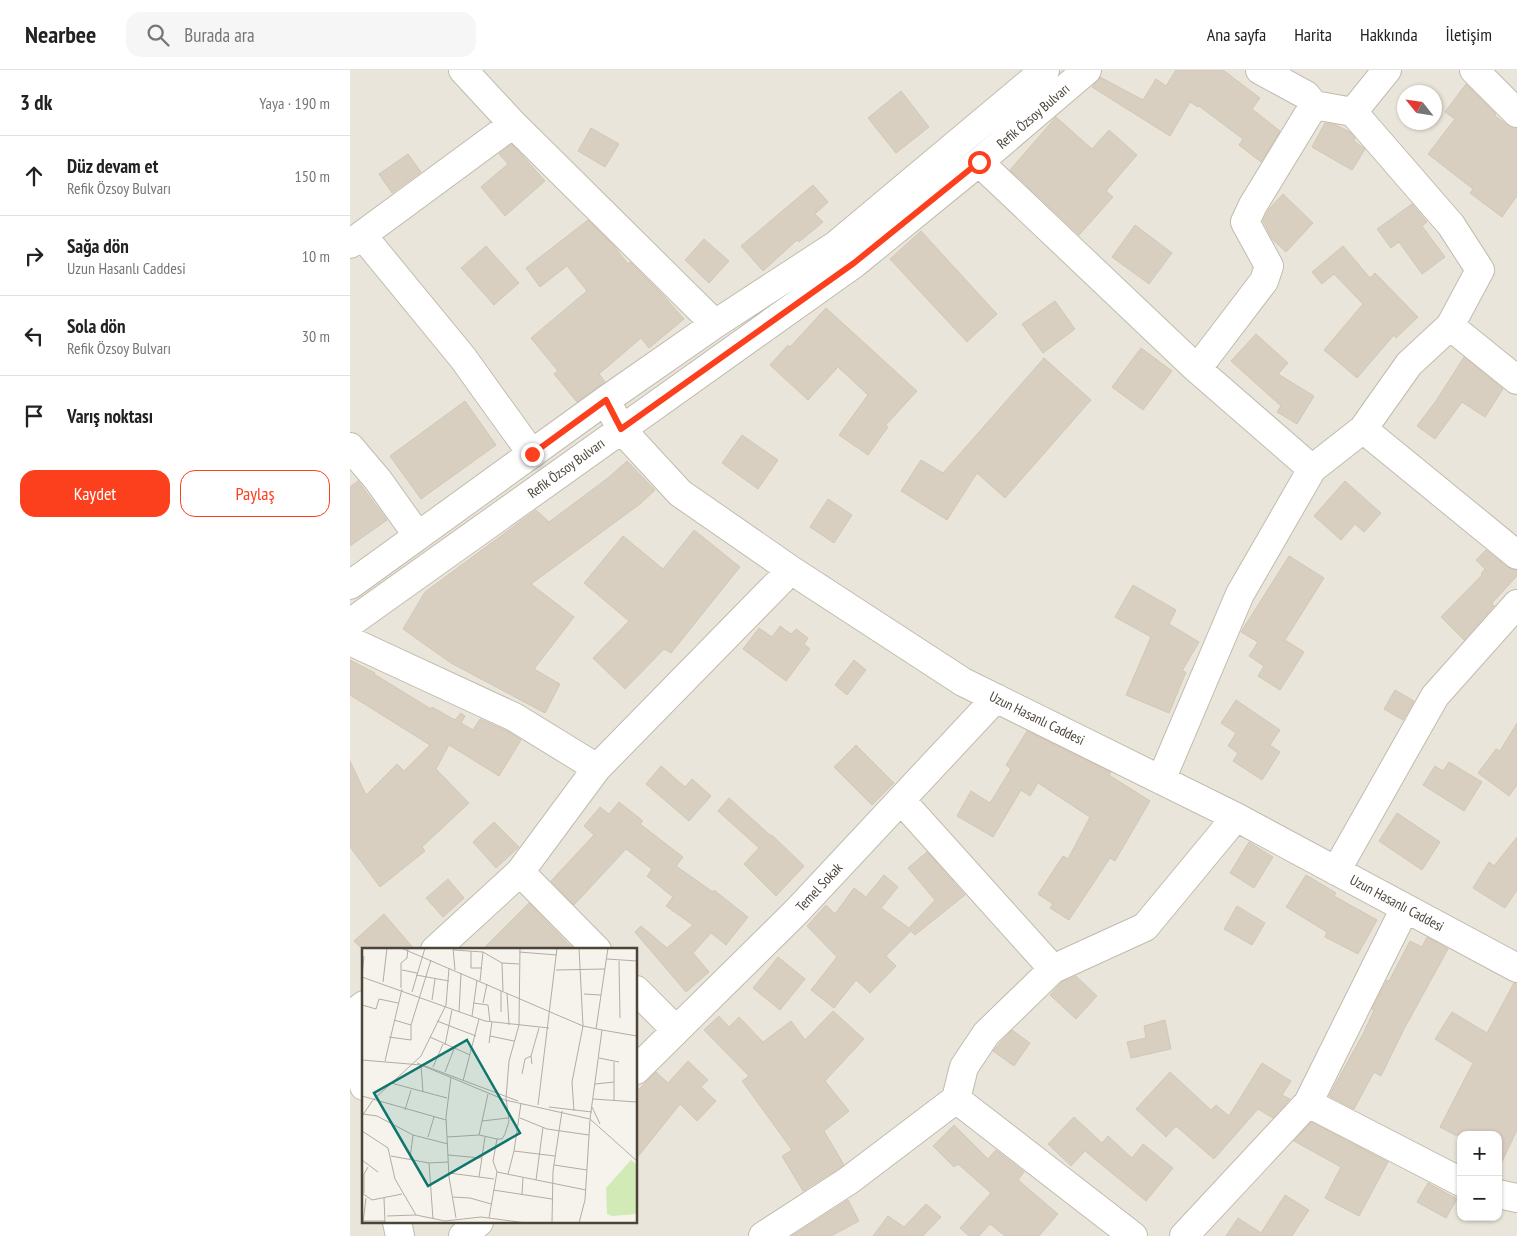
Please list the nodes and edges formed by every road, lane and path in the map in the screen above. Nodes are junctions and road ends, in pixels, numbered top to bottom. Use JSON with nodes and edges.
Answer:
{"nodes":[{"id":1,"x":462,"y":70,"type":"edge"},
{"id":2,"x":1046,"y":70,"type":"edge"},
{"id":3,"x":1087,"y":70,"type":"edge"},
{"id":4,"x":1260,"y":70,"type":"edge"},
{"id":5,"x":1387,"y":70,"type":"edge"},
{"id":6,"x":1474,"y":70,"type":"edge"},
{"id":7,"x":1314,"y":105,"type":"junction"},
{"id":8,"x":1353,"y":112,"type":"junction"},
{"id":9,"x":1517,"y":113,"type":"edge"},
{"id":10,"x":513,"y":124,"type":"junction"},
{"id":11,"x":979,"y":162,"type":"junction"},
{"id":12,"x":356,"y":239,"type":"edge"},
{"id":13,"x":715,"y":324,"type":"junction"},
{"id":14,"x":1450,"y":326,"type":"junction"},
{"id":15,"x":1197,"y":369,"type":"junction"},
{"id":16,"x":1517,"y":380,"type":"edge"},
{"id":17,"x":606,"y":400,"type":"junction"},
{"id":18,"x":1363,"y":428,"type":"junction"},
{"id":19,"x":621,"y":429,"type":"junction"},
{"id":20,"x":350,"y":447,"type":"edge"},
{"id":21,"x":532,"y":454,"type":"junction"},
{"id":22,"x":1312,"y":468,"type":"junction"},
{"id":23,"x":418,"y":536,"type":"junction"},
{"id":24,"x":1517,"y":555,"type":"edge"},
{"id":25,"x":791,"y":570,"type":"junction"},
{"id":26,"x":350,"y":586,"type":"edge"},
{"id":27,"x":1517,"y":604,"type":"edge"},
{"id":28,"x":350,"y":623,"type":"edge"},
{"id":29,"x":350,"y":640,"type":"edge"},
{"id":30,"x":996,"y":698,"type":"junction"},
{"id":31,"x":597,"y":768,"type":"junction"},
{"id":32,"x":1161,"y":780,"type":"junction"},
{"id":33,"x":901,"y":800,"type":"junction"},
{"id":34,"x":1236,"y":817,"type":"junction"},
{"id":35,"x":1336,"y":871,"type":"junction"},
{"id":36,"x":520,"y":872,"type":"junction"},
{"id":37,"x":1405,"y":908,"type":"junction"},
{"id":38,"x":437,"y":948,"type":"edge"},
{"id":39,"x":595,"y":948,"type":"edge"},
{"id":40,"x":1516,"y":966,"type":"edge"},
{"id":41,"x":1053,"y":969,"type":"junction"},
{"id":42,"x":638,"y":992,"type":"edge"},
{"id":43,"x":362,"y":1007,"type":"edge"},
{"id":44,"x":350,"y":1016,"type":"edge"},
{"id":45,"x":676,"y":1030,"type":"junction"},
{"id":46,"x":350,"y":1034,"type":"edge"},
{"id":47,"x":638,"y":1068,"type":"edge"},
{"id":48,"x":362,"y":1079,"type":"edge"},
{"id":49,"x":956,"y":1099,"type":"junction"},
{"id":50,"x":1308,"y":1103,"type":"junction"},
{"id":51,"x":1457,"y":1180,"type":"edge"},
{"id":52,"x":1502,"y":1195,"type":"edge"},
{"id":53,"x":1517,"y":1198,"type":"edge"},
{"id":54,"x":476,"y":1224,"type":"edge"},
{"id":55,"x":464,"y":1236,"type":"edge"},
{"id":56,"x":763,"y":1236,"type":"edge"},
{"id":57,"x":1133,"y":1236,"type":"edge"},
{"id":58,"x":1184,"y":1236,"type":"edge"}],
"edges":[{"from":1,"to":10,"type":"street"},
{"from":2,"to":13,"type":"street","name":"Refik Özsoy Bulvarı"},
{"from":3,"to":11,"type":"street","name":"Refik Özsoy Bulvarı"},
{"from":4,"to":7,"type":"street"},
{"from":5,"to":8,"type":"street"},
{"from":6,"to":9,"type":"street"},
{"from":7,"to":8,"type":"street"},
{"from":7,"to":15,"type":"street"},
{"from":8,"to":14,"type":"street"},
{"from":10,"to":12,"type":"street"},
{"from":10,"to":13,"type":"street"},
{"from":11,"to":15,"type":"street"},
{"from":11,"to":19,"type":"street","name":"Refik Özsoy Bulvarı"},
{"from":12,"to":21,"type":"street"},
{"from":13,"to":17,"type":"street","name":"Refik Özsoy Bulvarı"},
{"from":14,"to":16,"type":"street"},
{"from":14,"to":18,"type":"street"},
{"from":15,"to":22,"type":"street"},
{"from":17,"to":19,"type":"street","name":"Uzun Hasanlı Caddesi"},
{"from":17,"to":21,"type":"street","name":"Refik Özsoy Bulvarı"},
{"from":18,"to":22,"type":"street"},
{"from":18,"to":24,"type":"street"},
{"from":19,"to":25,"type":"street","name":"Uzun Hasanlı Caddesi"},
{"from":19,"to":28,"type":"street","name":"Refik Özsoy Bulvarı"},
{"from":20,"to":23,"type":"street"},
{"from":21,"to":23,"type":"street","name":"Refik Özsoy Bulvarı"},
{"from":22,"to":32,"type":"street"},
{"from":23,"to":26,"type":"street","name":"Refik Özsoy Bulvarı"},
{"from":25,"to":30,"type":"street","name":"Uzun Hasanlı Caddesi"},
{"from":25,"to":31,"type":"street"},
{"from":27,"to":35,"type":"street"},
{"from":29,"to":31,"type":"street"},
{"from":30,"to":32,"type":"street","name":"Uzun Hasanlı Caddesi"},
{"from":30,"to":33,"type":"street","name":"Temel Sokak"},
{"from":31,"to":36,"type":"street"},
{"from":32,"to":34,"type":"street","name":"Uzun Hasanlı Caddesi"},
{"from":33,"to":41,"type":"street"},
{"from":33,"to":45,"type":"street","name":"Temel Sokak"},
{"from":34,"to":35,"type":"street","name":"Uzun Hasanlı Caddesi"},
{"from":34,"to":41,"type":"street"},
{"from":35,"to":37,"type":"street","name":"Uzun Hasanlı Caddesi"},
{"from":36,"to":38,"type":"street"},
{"from":36,"to":39,"type":"street"},
{"from":37,"to":40,"type":"street","name":"Uzun Hasanlı Caddesi"},
{"from":37,"to":50,"type":"street"},
{"from":41,"to":49,"type":"street"},
{"from":42,"to":45,"type":"street"},
{"from":43,"to":44,"type":"street"},
{"from":45,"to":47,"type":"street","name":"Temel Sokak"},
{"from":46,"to":48,"type":"street"},
{"from":49,"to":56,"type":"street"},
{"from":49,"to":57,"type":"street"},
{"from":50,"to":51,"type":"street"},
{"from":50,"to":58,"type":"street"},
{"from":52,"to":53,"type":"street"},
{"from":54,"to":55,"type":"street"}]}
